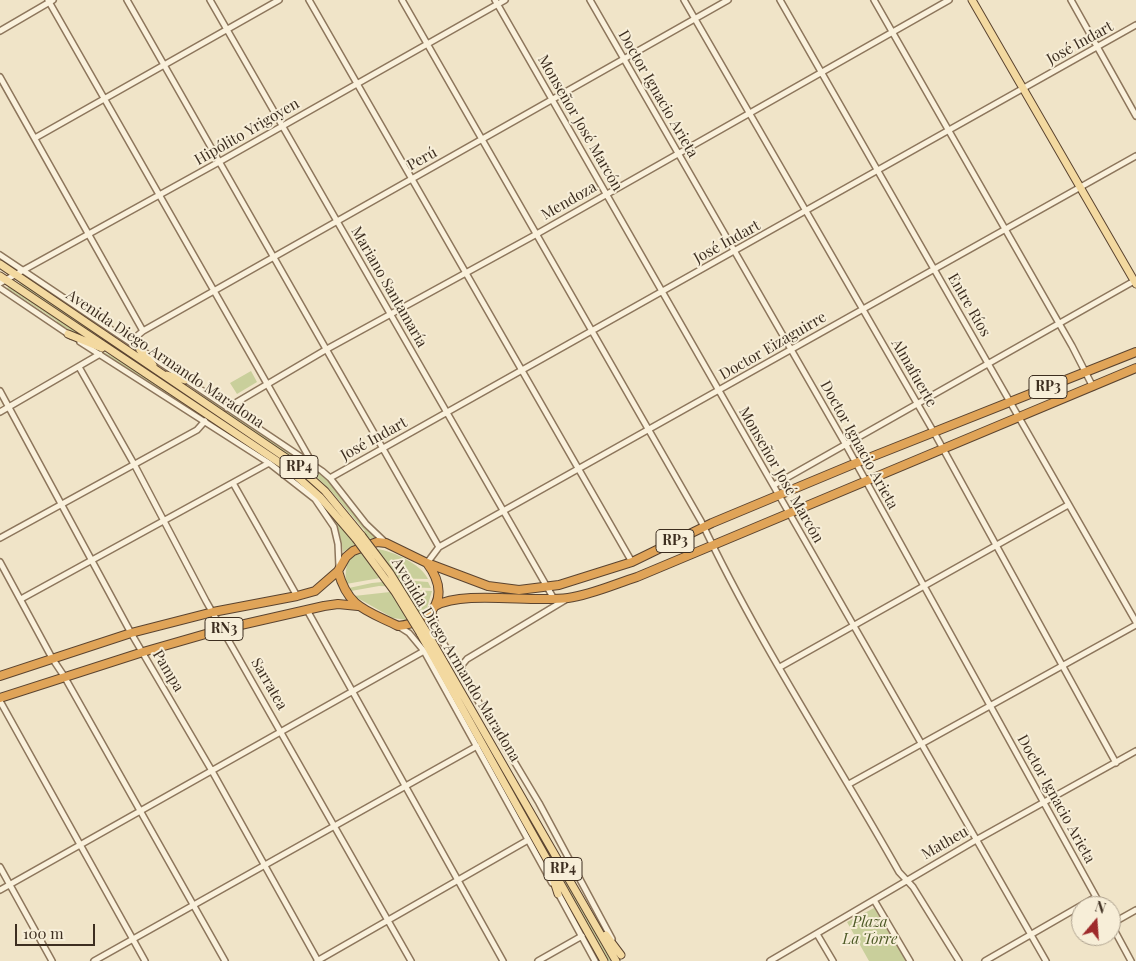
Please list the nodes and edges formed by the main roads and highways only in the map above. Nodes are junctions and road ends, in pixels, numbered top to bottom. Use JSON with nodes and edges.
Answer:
{"nodes":[{"id":1,"x":972,"y":0,"type":"edge"},
{"id":2,"x":0,"y":264,"type":"edge"},
{"id":3,"x":2,"y":280,"type":"edge"},
{"id":4,"x":1135,"y":281,"type":"edge"},
{"id":5,"x":68,"y":334,"type":"road end"},
{"id":6,"x":140,"y":350,"type":"road end"},
{"id":7,"x":1136,"y":352,"type":"edge"},
{"id":8,"x":119,"y":356,"type":"junction"},
{"id":9,"x":1136,"y":368,"type":"edge"},
{"id":10,"x":160,"y":372,"type":"junction"},
{"id":11,"x":185,"y":380,"type":"road end"},
{"id":12,"x":359,"y":537,"type":"junction"},
{"id":13,"x":427,"y":563,"type":"junction"},
{"id":14,"x":338,"y":569,"type":"junction"},
{"id":15,"x":360,"y":607,"type":"junction"},
{"id":16,"x":434,"y":608,"type":"junction"},
{"id":17,"x":423,"y":632,"type":"junction"},
{"id":18,"x":0,"y":676,"type":"edge"},
{"id":19,"x":0,"y":700,"type":"edge"},
{"id":20,"x":543,"y":850,"type":"junction"},
{"id":21,"x":558,"y":894,"type":"road end"},
{"id":22,"x":620,"y":959,"type":"edge"},
{"id":23,"x":604,"y":961,"type":"edge"}],
"edges":[{"from":1,"to":4,"type":"main road"},
{"from":2,"to":10,"type":"main road","name":"Avenida Diego Armando Maradona","number":"RP4"},
{"from":3,"to":8,"type":"main road","name":"Avenida Diego Armando Maradona","number":"RP4"},
{"from":5,"to":8,"type":"main road"},
{"from":6,"to":10,"type":"main road"},
{"from":7,"to":13,"type":"highway","number":"RP3"},
{"from":8,"to":12,"type":"main road","name":"Avenida Diego Armando Maradona","number":"RP4"},
{"from":9,"to":16,"type":"highway","number":"RP3"},
{"from":10,"to":11,"type":"main road"},
{"from":10,"to":12,"type":"main road","name":"Avenida Diego Armando Maradona","number":"RP4"},
{"from":12,"to":17,"type":"main road","name":"Avenida Diego Armando Maradona","number":"RP4","bridge":true},
{"from":13,"to":14,"type":"highway","number":"RN3"},
{"from":13,"to":16,"type":"highway"},
{"from":14,"to":15,"type":"highway","number":"RN3"},
{"from":14,"to":18,"type":"highway","number":"RN3"},
{"from":15,"to":16,"type":"highway","number":"RN3"},
{"from":15,"to":19,"type":"highway","number":"RN3"},
{"from":17,"to":20,"type":"main road","name":"Avenida Diego Armando Maradona","number":"RP4"},
{"from":17,"to":22,"type":"main road","name":"Avenida Diego Armando Maradona","number":"RP4"},
{"from":20,"to":21,"type":"main road"},
{"from":20,"to":23,"type":"main road","name":"Avenida Diego Armando Maradona","number":"RP4"}]}
